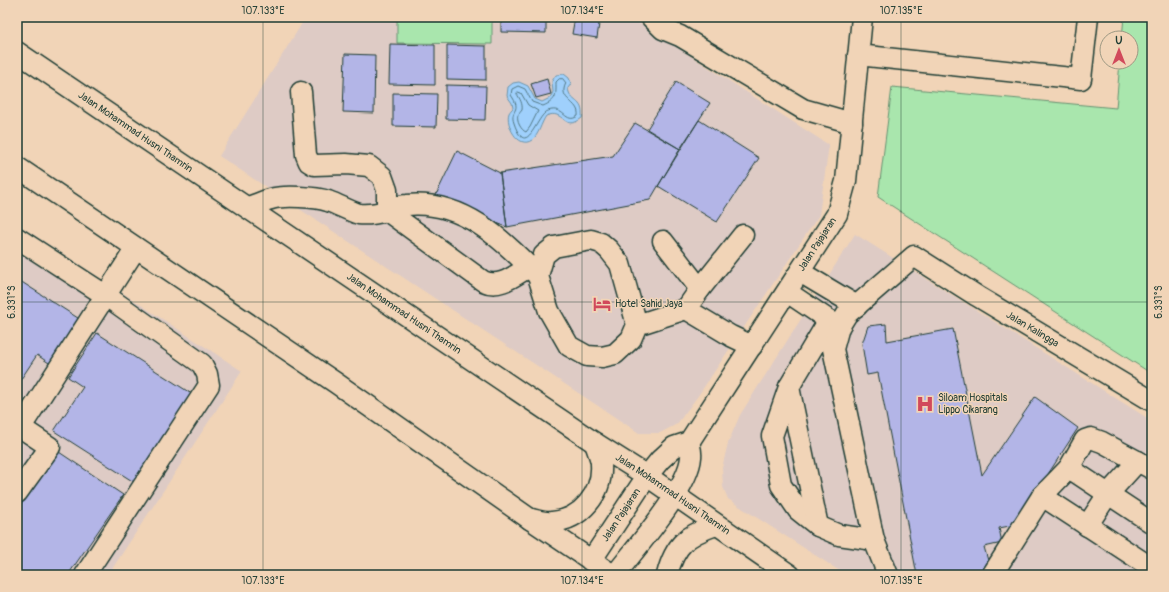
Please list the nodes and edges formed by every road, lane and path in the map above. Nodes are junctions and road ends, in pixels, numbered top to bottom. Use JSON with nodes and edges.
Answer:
{"nodes":[{"id":1,"x":651,"y":17,"type":"edge"},
{"id":2,"x":862,"y":17,"type":"edge"},
{"id":3,"x":1088,"y":17,"type":"edge"},
{"id":4,"x":17,"y":52,"type":"edge"},
{"id":5,"x":858,"y":54,"type":"junction"},
{"id":6,"x":301,"y":92,"type":"dead end"},
{"id":7,"x":852,"y":123,"type":"junction"},
{"id":8,"x":17,"y":168,"type":"edge"},
{"id":9,"x":248,"y":207,"type":"junction"},
{"id":10,"x":387,"y":211,"type":"junction"},
{"id":11,"x":743,"y":235,"type":"dead end"},
{"id":12,"x":17,"y":238,"type":"edge"},
{"id":13,"x":663,"y":242,"type":"dead end"},
{"id":14,"x":136,"y":248,"type":"junction"},
{"id":15,"x":534,"y":272,"type":"junction"},
{"id":16,"x":800,"y":272,"type":"junction"},
{"id":17,"x":700,"y":289,"type":"junction"},
{"id":18,"x":787,"y":292,"type":"junction"},
{"id":19,"x":105,"y":295,"type":"junction"},
{"id":20,"x":857,"y":306,"type":"junction"},
{"id":21,"x":686,"y":309,"type":"junction"},
{"id":22,"x":834,"y":324,"type":"junction"},
{"id":23,"x":637,"y":325,"type":"junction"},
{"id":24,"x":752,"y":346,"type":"junction"},
{"id":25,"x":789,"y":387,"type":"junction"},
{"id":26,"x":1152,"y":401,"type":"edge"},
{"id":27,"x":19,"y":426,"type":"edge"},
{"id":28,"x":689,"y":442,"type":"junction"},
{"id":29,"x":595,"y":443,"type":"junction"},
{"id":30,"x":1145,"y":465,"type":"edge"},
{"id":31,"x":1069,"y":468,"type":"junction"},
{"id":32,"x":647,"y":476,"type":"junction"},
{"id":33,"x":17,"y":493,"type":"edge"},
{"id":34,"x":1108,"y":494,"type":"junction"},
{"id":35,"x":1042,"y":496,"type":"junction"},
{"id":36,"x":675,"y":497,"type":"junction"},
{"id":37,"x":530,"y":520,"type":"junction"},
{"id":38,"x":1152,"y":523,"type":"edge"},
{"id":39,"x":716,"y":525,"type":"junction"},
{"id":40,"x":818,"y":526,"type":"junction"},
{"id":41,"x":1087,"y":526,"type":"junction"},
{"id":42,"x":874,"y":540,"type":"junction"},
{"id":43,"x":591,"y":561,"type":"junction"},
{"id":44,"x":1152,"y":568,"type":"edge"},
{"id":45,"x":85,"y":575,"type":"edge"},
{"id":46,"x":614,"y":575,"type":"edge"},
{"id":47,"x":667,"y":575,"type":"edge"},
{"id":48,"x":790,"y":575,"type":"edge"},
{"id":49,"x":888,"y":575,"type":"edge"},
{"id":50,"x":992,"y":575,"type":"edge"}],
"edges":[{"from":1,"to":7,"type":"street"},
{"from":2,"to":5,"type":"street","name":"Jalan Pajajaran"},
{"from":3,"to":5,"type":"street"},
{"from":4,"to":9,"type":"street","name":"Jalan Mohammad Husni Thamrin"},
{"from":5,"to":7,"type":"street","name":"Jalan Pajajaran"},
{"from":6,"to":10,"type":"street"},
{"from":7,"to":16,"type":"street","name":"Jalan Pajajaran"},
{"from":8,"to":14,"type":"street"},
{"from":9,"to":10,"type":"street"},
{"from":9,"to":29,"type":"street","name":"Jalan Mohammad Husni Thamrin"},
{"from":10,"to":15,"type":"street"},
{"from":10,"to":15,"type":"street"},
{"from":11,"to":17,"type":"street"},
{"from":12,"to":19,"type":"street"},
{"from":13,"to":17,"type":"street"},
{"from":14,"to":19,"type":"street"},
{"from":14,"to":37,"type":"street"},
{"from":15,"to":23,"type":"street"},
{"from":15,"to":23,"type":"street"},
{"from":16,"to":18,"type":"street","name":"Jalan Pajajaran"},
{"from":16,"to":20,"type":"street"},
{"from":17,"to":21,"type":"street"},
{"from":18,"to":22,"type":"street"},
{"from":18,"to":24,"type":"street","name":"Jalan Pajajaran"},
{"from":19,"to":27,"type":"street"},
{"from":19,"to":45,"type":"street"},
{"from":20,"to":22,"type":"street"},
{"from":20,"to":26,"type":"street","name":"Jalan Kalingga"},
{"from":21,"to":23,"type":"street"},
{"from":21,"to":24,"type":"street"},
{"from":22,"to":25,"type":"street"},
{"from":22,"to":42,"type":"street"},
{"from":24,"to":28,"type":"street","name":"Jalan Pajajaran"},
{"from":25,"to":40,"type":"street"},
{"from":25,"to":40,"type":"street"},
{"from":27,"to":33,"type":"street"},
{"from":28,"to":32,"type":"street","name":"Jalan Pajajaran"},
{"from":28,"to":36,"type":"street"},
{"from":29,"to":32,"type":"street","name":"Jalan Mohammad Husni Thamrin"},
{"from":29,"to":37,"type":"street"},
{"from":30,"to":31,"type":"street"},
{"from":30,"to":34,"type":"street"},
{"from":31,"to":34,"type":"street"},
{"from":31,"to":35,"type":"street"},
{"from":32,"to":36,"type":"street","name":"Jalan Mohammad Husni Thamrin"},
{"from":32,"to":43,"type":"street","name":"Jalan Pajajaran"},
{"from":34,"to":38,"type":"street"},
{"from":34,"to":41,"type":"street"},
{"from":35,"to":41,"type":"street"},
{"from":35,"to":50,"type":"street"},
{"from":36,"to":39,"type":"street","name":"Jalan Mohammad Husni Thamrin"},
{"from":36,"to":46,"type":"street"},
{"from":37,"to":43,"type":"street"},
{"from":39,"to":47,"type":"street"},
{"from":39,"to":48,"type":"street","name":"Jalan Mohammad Husni Thamrin"},
{"from":40,"to":42,"type":"street"},
{"from":41,"to":44,"type":"street"},
{"from":42,"to":49,"type":"street"},
{"from":43,"to":46,"type":"street"}]}
